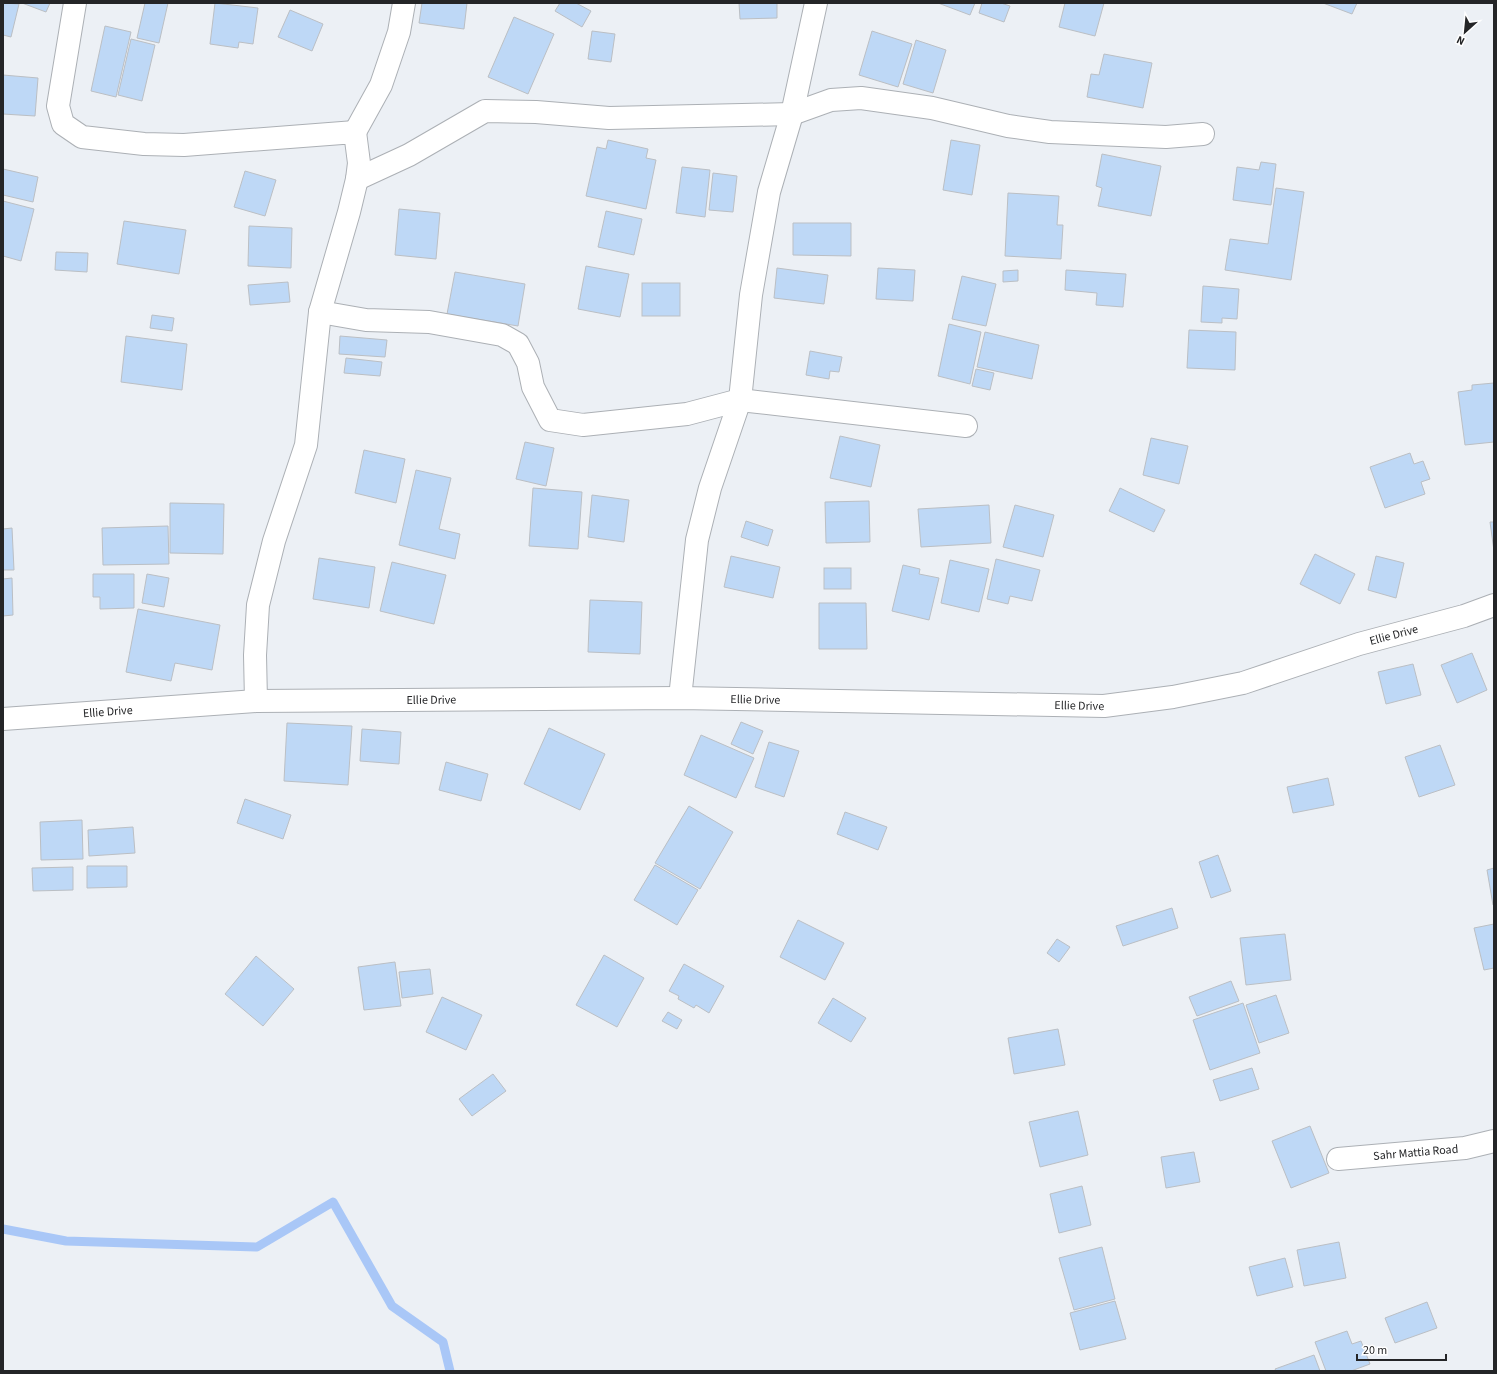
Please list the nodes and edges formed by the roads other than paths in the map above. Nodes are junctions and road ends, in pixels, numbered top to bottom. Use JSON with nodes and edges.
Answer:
{"nodes":[{"id":1,"x":75,"y":3,"type":"edge"},
{"id":2,"x":404,"y":3,"type":"edge"},
{"id":3,"x":816,"y":3,"type":"edge"},
{"id":4,"x":792,"y":114,"type":"junction"},
{"id":5,"x":355,"y":132,"type":"junction"},
{"id":6,"x":1203,"y":134,"type":"dead end"},
{"id":7,"x":357,"y":179,"type":"junction"},
{"id":8,"x":320,"y":312,"type":"junction"},
{"id":9,"x":740,"y":400,"type":"junction"},
{"id":10,"x":966,"y":426,"type":"dead end"},
{"id":11,"x":1494,"y":605,"type":"edge"},
{"id":12,"x":680,"y":698,"type":"junction"},
{"id":13,"x":256,"y":701,"type":"junction"},
{"id":14,"x":3,"y":719,"type":"edge"},
{"id":15,"x":1494,"y":1141,"type":"edge"},
{"id":16,"x":1338,"y":1159,"type":"dead end"}],
"edges":[{"from":1,"to":5,"type":"street"},
{"from":2,"to":5,"type":"street"},
{"from":3,"to":4,"type":"street"},
{"from":4,"to":6,"type":"street"},
{"from":4,"to":7,"type":"street"},
{"from":4,"to":9,"type":"street"},
{"from":5,"to":7,"type":"street"},
{"from":7,"to":8,"type":"street"},
{"from":8,"to":9,"type":"street"},
{"from":8,"to":13,"type":"street"},
{"from":9,"to":10,"type":"street"},
{"from":9,"to":12,"type":"street"},
{"from":11,"to":12,"type":"street","name":"Ellie Drive"},
{"from":12,"to":13,"type":"street","name":"Ellie Drive"},
{"from":13,"to":14,"type":"street","name":"Ellie Drive"},
{"from":15,"to":16,"type":"street","name":"Sahr Mattia Road"}]}
